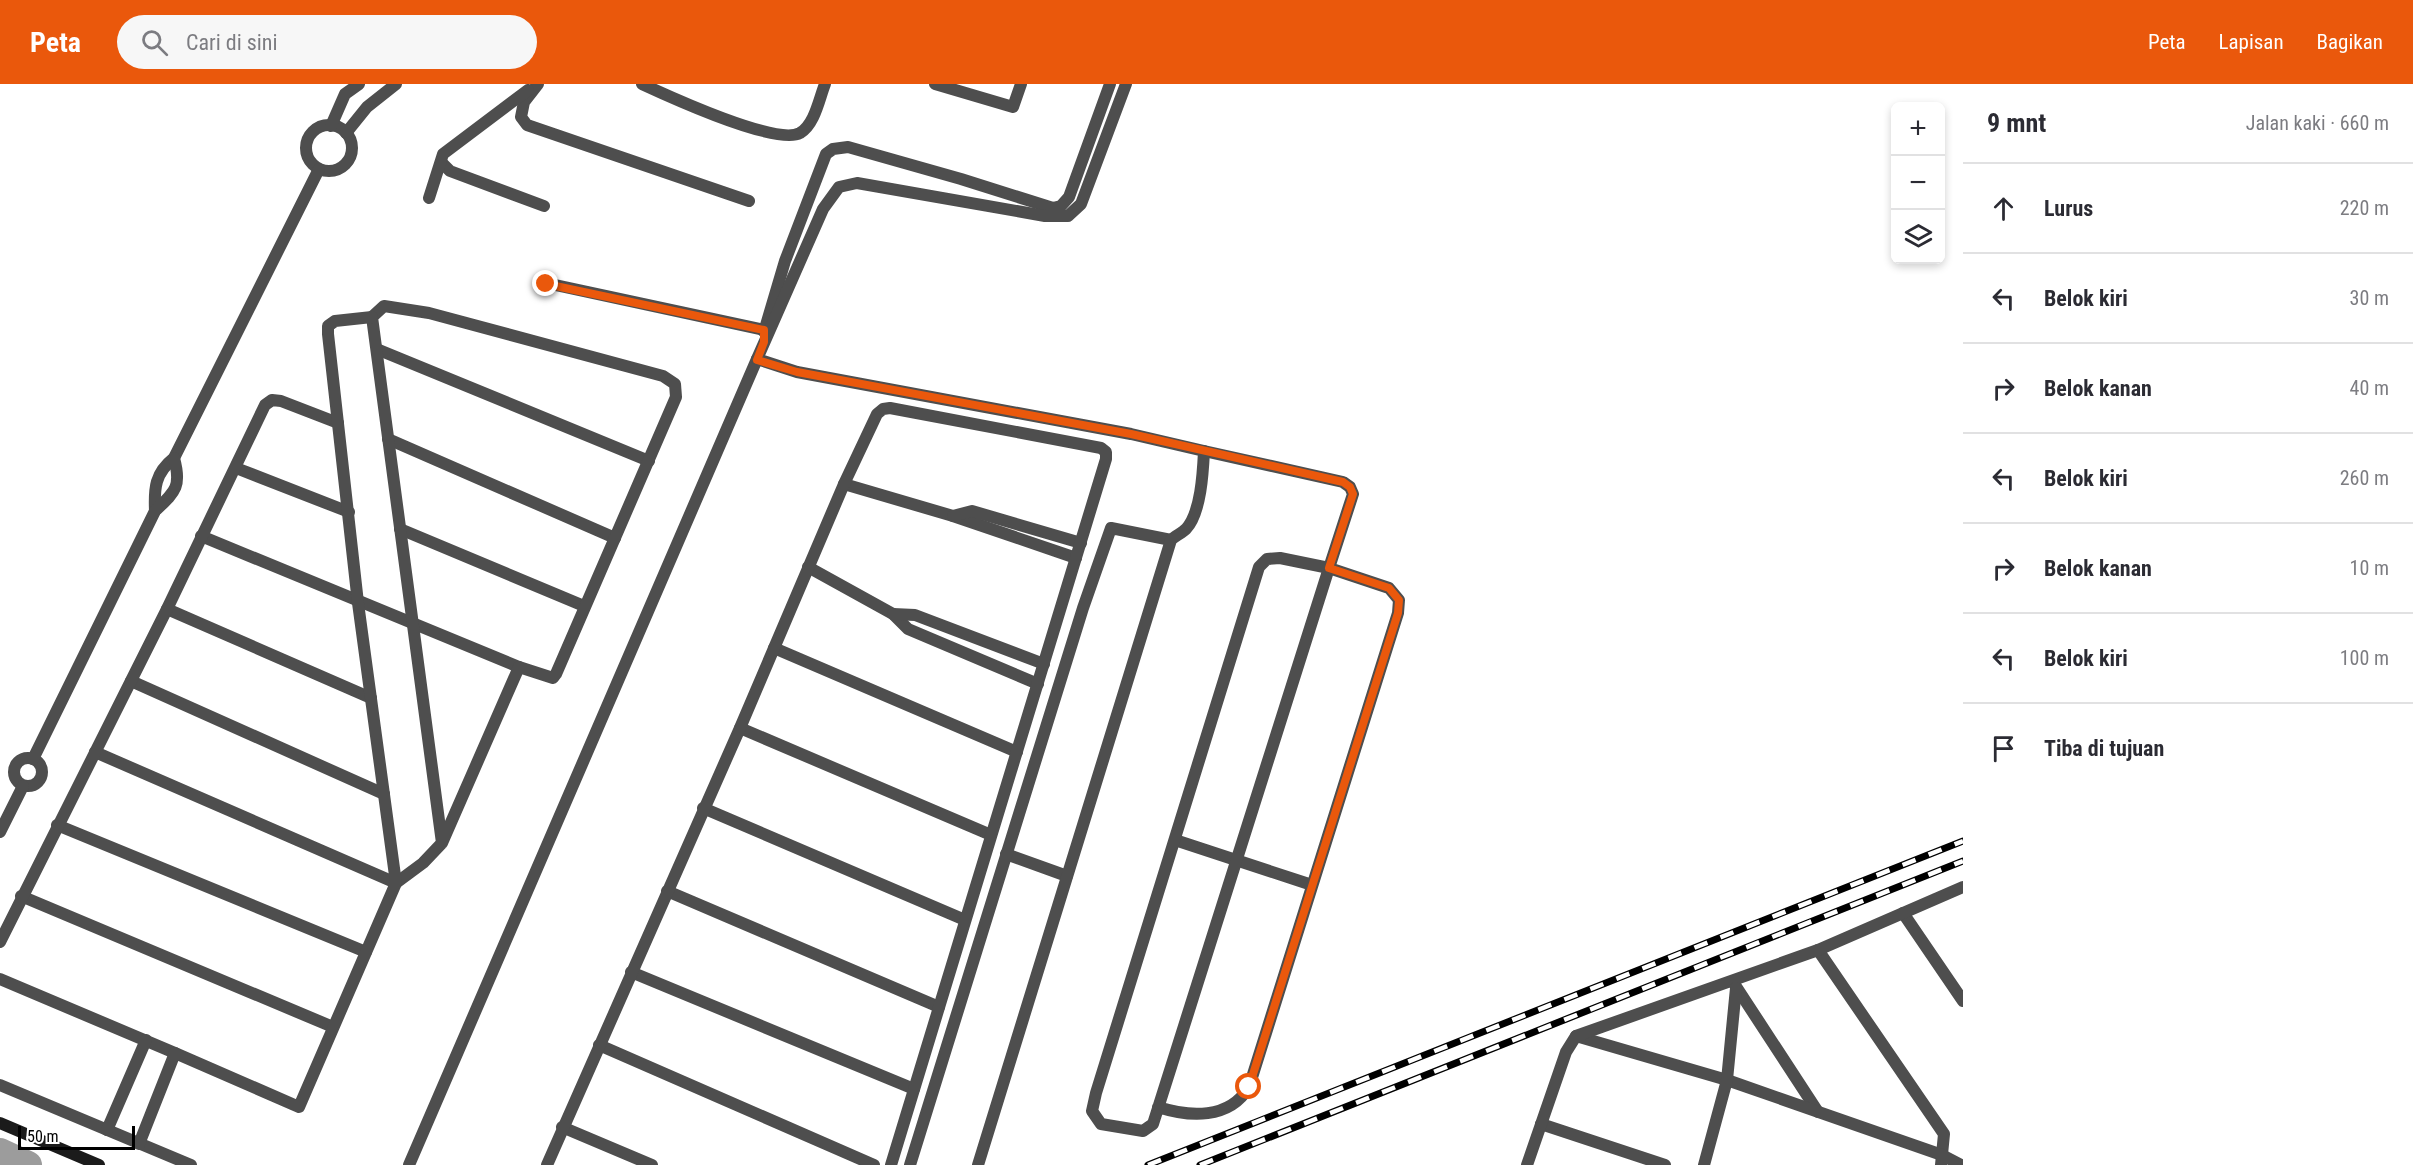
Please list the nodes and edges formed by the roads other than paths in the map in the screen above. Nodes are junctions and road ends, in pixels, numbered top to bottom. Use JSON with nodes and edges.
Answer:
{"nodes":[{"id":1,"x":359,"y":84,"type":"edge"},
{"id":2,"x":396,"y":84,"type":"edge"},
{"id":3,"x":537,"y":84,"type":"edge"},
{"id":4,"x":642,"y":84,"type":"edge"},
{"id":5,"x":825,"y":84,"type":"edge"},
{"id":6,"x":935,"y":84,"type":"edge"},
{"id":7,"x":1021,"y":84,"type":"edge"},
{"id":8,"x":1110,"y":84,"type":"edge"},
{"id":9,"x":1126,"y":84,"type":"edge"},
{"id":10,"x":331,"y":126,"type":"junction"},
{"id":11,"x":346,"y":133,"type":"junction"},
{"id":12,"x":441,"y":162,"type":"junction"},
{"id":13,"x":318,"y":169,"type":"junction"},
{"id":14,"x":429,"y":198,"type":"dead end"},
{"id":15,"x":749,"y":201,"type":"dead end"},
{"id":16,"x":544,"y":206,"type":"dead end"},
{"id":17,"x":546,"y":284,"type":"dead end"},
{"id":18,"x":372,"y":317,"type":"junction"},
{"id":19,"x":764,"y":336,"type":"junction"},
{"id":20,"x":379,"y":350,"type":"junction"},
{"id":21,"x":757,"y":360,"type":"junction"},
{"id":22,"x":338,"y":423,"type":"junction"},
{"id":23,"x":388,"y":439,"type":"junction"},
{"id":24,"x":1204,"y":451,"type":"junction"},
{"id":25,"x":174,"y":458,"type":"junction"},
{"id":26,"x":649,"y":461,"type":"junction"},
{"id":27,"x":236,"y":468,"type":"junction"},
{"id":28,"x":844,"y":484,"type":"junction"},
{"id":29,"x":154,"y":511,"type":"junction"},
{"id":30,"x":349,"y":512,"type":"junction"},
{"id":31,"x":953,"y":516,"type":"junction"},
{"id":32,"x":400,"y":529,"type":"junction"},
{"id":33,"x":201,"y":536,"type":"junction"},
{"id":34,"x":615,"y":538,"type":"junction"},
{"id":35,"x":1171,"y":540,"type":"junction"},
{"id":36,"x":1081,"y":543,"type":"junction"},
{"id":37,"x":1076,"y":558,"type":"junction"},
{"id":38,"x":808,"y":567,"type":"junction"},
{"id":39,"x":1329,"y":568,"type":"junction"},
{"id":40,"x":358,"y":603,"type":"junction"},
{"id":41,"x":584,"y":606,"type":"junction"},
{"id":42,"x":167,"y":609,"type":"junction"},
{"id":43,"x":893,"y":614,"type":"junction"},
{"id":44,"x":413,"y":623,"type":"junction"},
{"id":45,"x":774,"y":648,"type":"junction"},
{"id":46,"x":1044,"y":664,"type":"junction"},
{"id":47,"x":519,"y":667,"type":"junction"},
{"id":48,"x":131,"y":681,"type":"junction"},
{"id":49,"x":1038,"y":684,"type":"junction"},
{"id":50,"x":371,"y":698,"type":"junction"},
{"id":51,"x":740,"y":728,"type":"junction"},
{"id":52,"x":95,"y":752,"type":"junction"},
{"id":53,"x":1017,"y":752,"type":"junction"},
{"id":54,"x":33,"y":759,"type":"junction"},
{"id":55,"x":23,"y":786,"type":"junction"},
{"id":56,"x":384,"y":794,"type":"junction"},
{"id":57,"x":703,"y":808,"type":"junction"},
{"id":58,"x":57,"y":825,"type":"junction"},
{"id":59,"x":0,"y":832,"type":"edge"},
{"id":60,"x":991,"y":835,"type":"junction"},
{"id":61,"x":1175,"y":840,"type":"junction"},
{"id":62,"x":442,"y":843,"type":"junction"},
{"id":63,"x":1006,"y":854,"type":"junction"},
{"id":64,"x":1237,"y":860,"type":"junction"},
{"id":65,"x":1067,"y":876,"type":"junction"},
{"id":66,"x":396,"y":883,"type":"junction"},
{"id":67,"x":1312,"y":885,"type":"junction"},
{"id":68,"x":1963,"y":887,"type":"edge"},
{"id":69,"x":667,"y":891,"type":"junction"},
{"id":70,"x":21,"y":896,"type":"junction"},
{"id":71,"x":1903,"y":913,"type":"junction"},
{"id":72,"x":966,"y":920,"type":"junction"},
{"id":73,"x":0,"y":942,"type":"edge"},
{"id":74,"x":1818,"y":950,"type":"junction"},
{"id":75,"x":366,"y":952,"type":"junction"},
{"id":76,"x":631,"y":972,"type":"junction"},
{"id":77,"x":0,"y":979,"type":"edge"},
{"id":78,"x":1734,"y":983,"type":"junction"},
{"id":79,"x":1963,"y":1000,"type":"edge"},
{"id":80,"x":939,"y":1007,"type":"junction"},
{"id":81,"x":333,"y":1027,"type":"junction"},
{"id":82,"x":1576,"y":1036,"type":"junction"},
{"id":83,"x":146,"y":1040,"type":"junction"},
{"id":84,"x":599,"y":1045,"type":"junction"},
{"id":85,"x":175,"y":1053,"type":"junction"},
{"id":86,"x":1726,"y":1080,"type":"junction"},
{"id":87,"x":0,"y":1085,"type":"edge"},
{"id":88,"x":914,"y":1089,"type":"junction"},
{"id":89,"x":1158,"y":1107,"type":"junction"},
{"id":90,"x":1818,"y":1112,"type":"junction"},
{"id":91,"x":0,"y":1123,"type":"edge"},
{"id":92,"x":1541,"y":1124,"type":"junction"},
{"id":93,"x":562,"y":1127,"type":"junction"},
{"id":94,"x":107,"y":1130,"type":"junction"},
{"id":95,"x":139,"y":1144,"type":"junction"},
{"id":96,"x":1942,"y":1160,"type":"edge"},
{"id":97,"x":99,"y":1165,"type":"edge"},
{"id":98,"x":191,"y":1165,"type":"edge"},
{"id":99,"x":409,"y":1165,"type":"edge"},
{"id":100,"x":547,"y":1165,"type":"edge"},
{"id":101,"x":652,"y":1165,"type":"edge"},
{"id":102,"x":874,"y":1165,"type":"edge"},
{"id":103,"x":891,"y":1165,"type":"edge"},
{"id":104,"x":910,"y":1165,"type":"edge"},
{"id":105,"x":978,"y":1165,"type":"edge"},
{"id":106,"x":1527,"y":1165,"type":"edge"},
{"id":107,"x":1665,"y":1165,"type":"edge"},
{"id":108,"x":1704,"y":1165,"type":"edge"},
{"id":109,"x":1961,"y":1165,"type":"edge"}],
"edges":[{"from":1,"to":10,"type":"street"},
{"from":2,"to":11,"type":"street"},
{"from":3,"to":12,"type":"street"},
{"from":3,"to":15,"type":"street"},
{"from":4,"to":5,"type":"street"},
{"from":6,"to":7,"type":"street"},
{"from":8,"to":19,"type":"street"},
{"from":9,"to":19,"type":"street"},
{"from":10,"to":11,"type":"street"},
{"from":10,"to":13,"type":"street"},
{"from":11,"to":13,"type":"street"},
{"from":12,"to":14,"type":"street"},
{"from":12,"to":16,"type":"street"},
{"from":13,"to":25,"type":"street"},
{"from":17,"to":19,"type":"street"},
{"from":18,"to":20,"type":"street"},
{"from":18,"to":22,"type":"street"},
{"from":18,"to":26,"type":"street"},
{"from":19,"to":21,"type":"street"},
{"from":20,"to":23,"type":"street"},
{"from":20,"to":26,"type":"street"},
{"from":21,"to":24,"type":"street"},
{"from":21,"to":99,"type":"street"},
{"from":22,"to":27,"type":"street"},
{"from":22,"to":30,"type":"street"},
{"from":23,"to":32,"type":"street"},
{"from":23,"to":34,"type":"street"},
{"from":24,"to":35,"type":"street"},
{"from":24,"to":39,"type":"street"},
{"from":25,"to":29,"type":"street"},
{"from":25,"to":29,"type":"street"},
{"from":26,"to":34,"type":"street"},
{"from":27,"to":30,"type":"street"},
{"from":27,"to":33,"type":"street"},
{"from":28,"to":31,"type":"street"},
{"from":28,"to":36,"type":"street"},
{"from":28,"to":38,"type":"street"},
{"from":29,"to":54,"type":"street"},
{"from":30,"to":40,"type":"street"},
{"from":31,"to":36,"type":"street"},
{"from":31,"to":37,"type":"street"},
{"from":32,"to":41,"type":"street"},
{"from":32,"to":44,"type":"street"},
{"from":33,"to":40,"type":"street"},
{"from":33,"to":42,"type":"street"},
{"from":34,"to":41,"type":"street"},
{"from":35,"to":63,"type":"street"},
{"from":35,"to":65,"type":"street"},
{"from":36,"to":37,"type":"street"},
{"from":37,"to":46,"type":"street"},
{"from":38,"to":43,"type":"street"},
{"from":38,"to":45,"type":"street"},
{"from":39,"to":61,"type":"street"},
{"from":39,"to":64,"type":"street"},
{"from":39,"to":67,"type":"street"},
{"from":40,"to":44,"type":"street"},
{"from":40,"to":50,"type":"street"},
{"from":41,"to":47,"type":"street"},
{"from":42,"to":48,"type":"street"},
{"from":42,"to":50,"type":"street"},
{"from":43,"to":46,"type":"street"},
{"from":43,"to":49,"type":"street"},
{"from":44,"to":47,"type":"street"},
{"from":44,"to":62,"type":"street"},
{"from":45,"to":51,"type":"street"},
{"from":45,"to":53,"type":"street"},
{"from":46,"to":49,"type":"street"},
{"from":47,"to":62,"type":"street"},
{"from":48,"to":52,"type":"street"},
{"from":48,"to":56,"type":"street"},
{"from":49,"to":53,"type":"street"},
{"from":50,"to":56,"type":"street"},
{"from":51,"to":57,"type":"street"},
{"from":51,"to":60,"type":"street"},
{"from":52,"to":58,"type":"street"},
{"from":52,"to":66,"type":"street"},
{"from":53,"to":60,"type":"street"},
{"from":54,"to":55,"type":"street"},
{"from":54,"to":55,"type":"street"},
{"from":55,"to":59,"type":"street"},
{"from":56,"to":66,"type":"street"},
{"from":57,"to":69,"type":"street"},
{"from":57,"to":72,"type":"street"},
{"from":58,"to":70,"type":"street"},
{"from":58,"to":75,"type":"street"},
{"from":60,"to":72,"type":"street"},
{"from":61,"to":64,"type":"street"},
{"from":61,"to":89,"type":"street"},
{"from":62,"to":66,"type":"street"},
{"from":63,"to":65,"type":"street"},
{"from":63,"to":104,"type":"street"},
{"from":64,"to":67,"type":"street"},
{"from":64,"to":89,"type":"street"},
{"from":65,"to":105,"type":"street"},
{"from":66,"to":75,"type":"street"},
{"from":67,"to":89,"type":"street"},
{"from":68,"to":71,"type":"street"},
{"from":69,"to":76,"type":"street"},
{"from":69,"to":80,"type":"street"},
{"from":70,"to":73,"type":"street"},
{"from":70,"to":81,"type":"street"},
{"from":71,"to":74,"type":"street"},
{"from":71,"to":79,"type":"street"},
{"from":72,"to":80,"type":"street"},
{"from":74,"to":78,"type":"street"},
{"from":74,"to":96,"type":"street"},
{"from":75,"to":81,"type":"street"},
{"from":76,"to":84,"type":"street"},
{"from":76,"to":88,"type":"street"},
{"from":77,"to":83,"type":"street"},
{"from":78,"to":82,"type":"street"},
{"from":78,"to":86,"type":"street"},
{"from":78,"to":90,"type":"street"},
{"from":80,"to":88,"type":"street"},
{"from":81,"to":85,"type":"street"},
{"from":82,"to":86,"type":"street"},
{"from":82,"to":92,"type":"street"},
{"from":83,"to":85,"type":"street"},
{"from":83,"to":94,"type":"street"},
{"from":84,"to":93,"type":"street"},
{"from":84,"to":102,"type":"street"},
{"from":85,"to":95,"type":"street"},
{"from":86,"to":90,"type":"street"},
{"from":86,"to":108,"type":"street"},
{"from":87,"to":94,"type":"street"},
{"from":88,"to":103,"type":"street"},
{"from":90,"to":96,"type":"street"},
{"from":91,"to":97,"type":"street"},
{"from":92,"to":106,"type":"street"},
{"from":92,"to":107,"type":"street"},
{"from":93,"to":100,"type":"street"},
{"from":93,"to":101,"type":"street"},
{"from":94,"to":95,"type":"street"},
{"from":95,"to":98,"type":"street"},
{"from":96,"to":109,"type":"street"}]}
